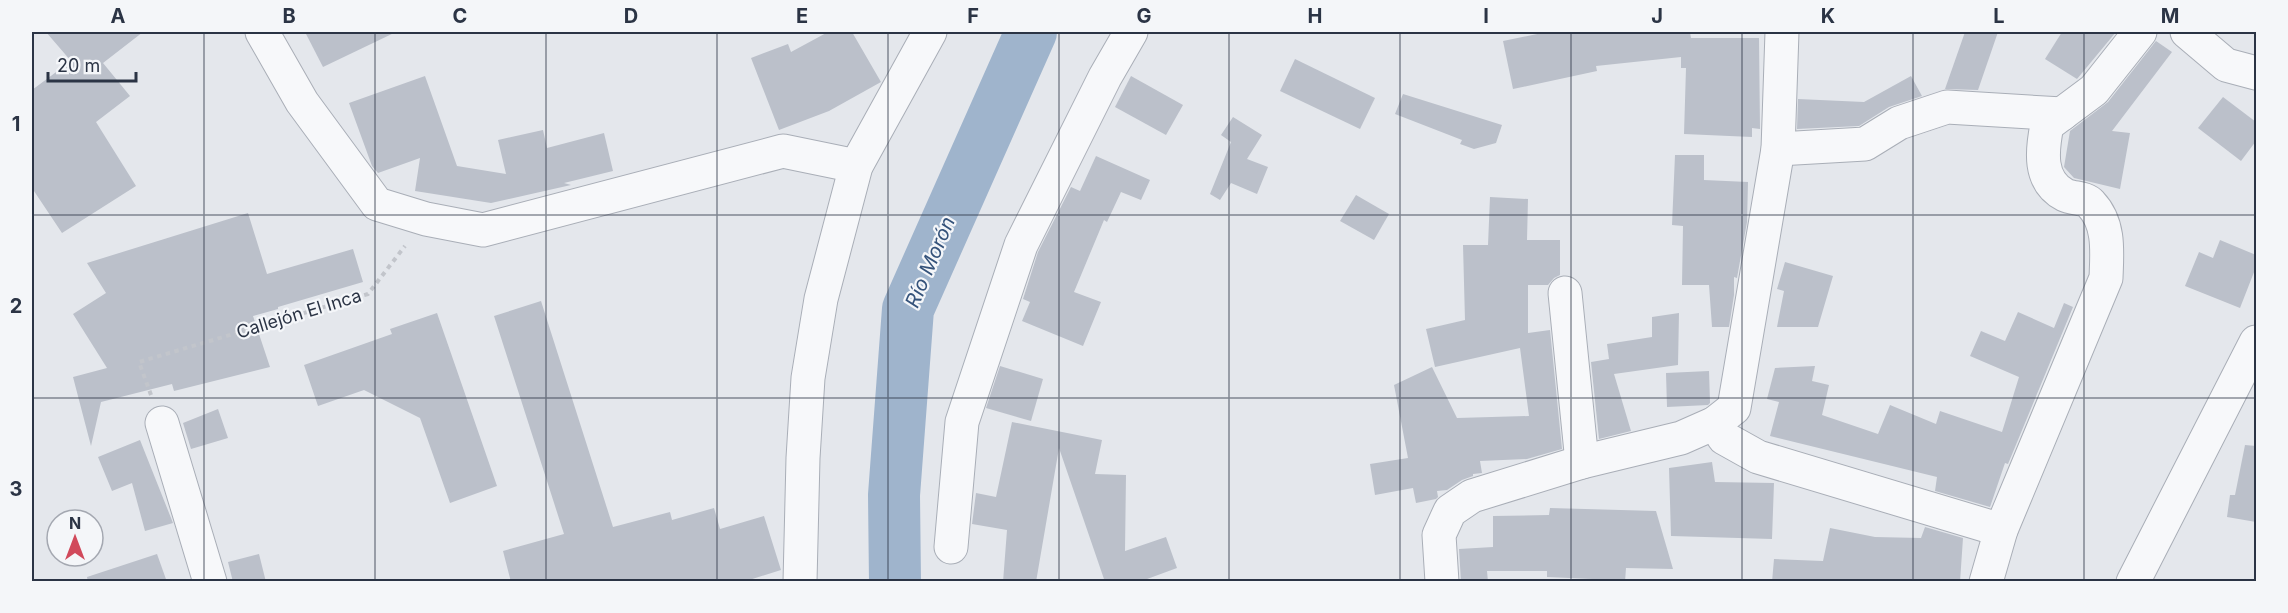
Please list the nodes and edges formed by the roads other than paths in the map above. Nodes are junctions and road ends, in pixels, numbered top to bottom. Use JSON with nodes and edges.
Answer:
{"nodes":[{"id":1,"x":261,"y":32,"type":"edge"},
{"id":2,"x":930,"y":32,"type":"edge"},
{"id":3,"x":1131,"y":32,"type":"edge"},
{"id":4,"x":1782,"y":32,"type":"edge"},
{"id":5,"x":2140,"y":32,"type":"edge"},
{"id":6,"x":2187,"y":32,"type":"edge"},
{"id":7,"x":2256,"y":74,"type":"edge"},
{"id":8,"x":2062,"y":114,"type":"junction"},
{"id":9,"x":1778,"y":148,"type":"junction"},
{"id":10,"x":856,"y":165,"type":"junction"},
{"id":11,"x":1565,"y":293,"type":"dead end"},
{"id":12,"x":2256,"y":342,"type":"edge"},
{"id":13,"x":162,"y":423,"type":"dead end"},
{"id":14,"x":1714,"y":423,"type":"junction"},
{"id":15,"x":1582,"y":462,"type":"junction"},
{"id":16,"x":2001,"y":531,"type":"junction"},
{"id":17,"x":951,"y":548,"type":"dead end"},
{"id":18,"x":210,"y":582,"type":"edge"},
{"id":19,"x":800,"y":582,"type":"edge"},
{"id":20,"x":1442,"y":582,"type":"edge"},
{"id":21,"x":1986,"y":582,"type":"edge"},
{"id":22,"x":2133,"y":582,"type":"edge"}],
"edges":[{"from":1,"to":10,"type":"street"},
{"from":2,"to":10,"type":"street"},
{"from":3,"to":17,"type":"street"},
{"from":4,"to":9,"type":"street"},
{"from":5,"to":8,"type":"street"},
{"from":6,"to":7,"type":"street"},
{"from":8,"to":9,"type":"street"},
{"from":8,"to":16,"type":"street"},
{"from":9,"to":14,"type":"street"},
{"from":10,"to":19,"type":"street"},
{"from":11,"to":15,"type":"street"},
{"from":12,"to":22,"type":"street"},
{"from":13,"to":18,"type":"street"},
{"from":14,"to":15,"type":"street"},
{"from":14,"to":16,"type":"street"},
{"from":15,"to":20,"type":"street"},
{"from":16,"to":21,"type":"street"}]}
